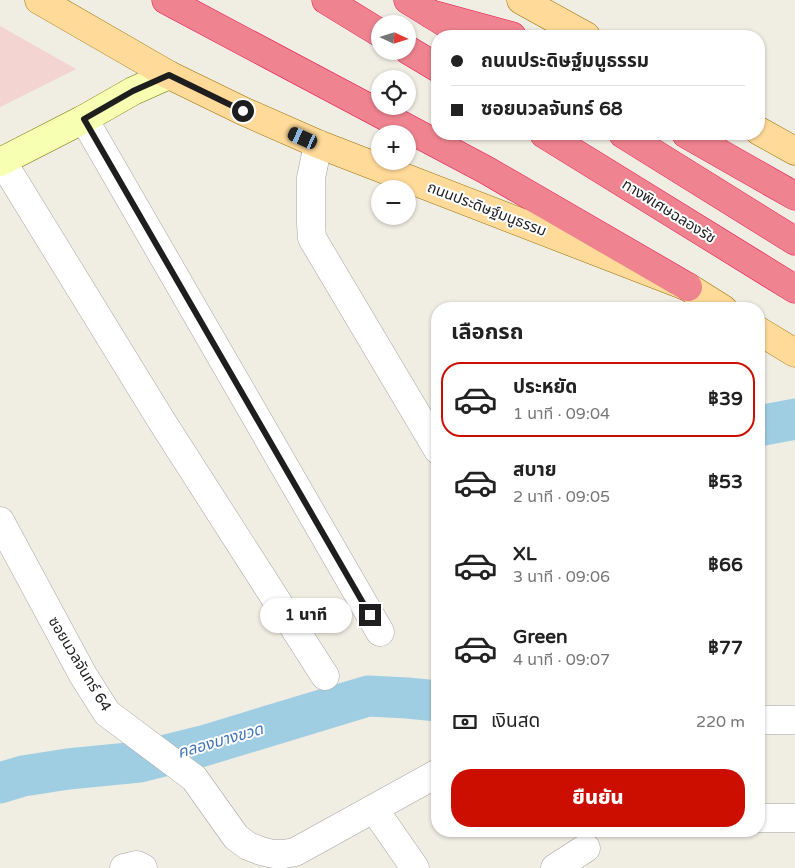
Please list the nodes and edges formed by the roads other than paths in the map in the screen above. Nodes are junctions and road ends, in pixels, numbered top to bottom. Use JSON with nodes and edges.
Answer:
{"nodes":[{"id":1,"x":39,"y":0,"type":"edge"},
{"id":2,"x":166,"y":0,"type":"edge"},
{"id":3,"x":326,"y":0,"type":"edge"},
{"id":4,"x":408,"y":0,"type":"edge"},
{"id":5,"x":520,"y":0,"type":"edge"},
{"id":6,"x":431,"y":14,"type":"junction"},
{"id":7,"x":371,"y":28,"type":"edge"},
{"id":8,"x":457,"y":30,"type":"edge"},
{"id":9,"x":490,"y":30,"type":"edge"},
{"id":10,"x":575,"y":30,"type":"edge"},
{"id":11,"x":416,"y":55,"type":"edge"},
{"id":12,"x":431,"y":64,"type":"edge"},
{"id":13,"x":169,"y":75,"type":"junction"},
{"id":14,"x":84,"y":119,"type":"junction"},
{"id":15,"x":765,"y":134,"type":"edge"},
{"id":16,"x":554,"y":140,"type":"edge"},
{"id":17,"x":633,"y":140,"type":"edge"},
{"id":18,"x":697,"y":140,"type":"edge"},
{"id":19,"x":318,"y":144,"type":"junction"},
{"id":20,"x":795,"y":151,"type":"edge"},
{"id":21,"x":1,"y":162,"type":"edge"},
{"id":22,"x":795,"y":196,"type":"edge"},
{"id":23,"x":795,"y":241,"type":"edge"},
{"id":24,"x":688,"y":287,"type":"junction"},
{"id":25,"x":795,"y":289,"type":"edge"},
{"id":26,"x":712,"y":302,"type":"edge"},
{"id":27,"x":765,"y":335,"type":"edge"},
{"id":28,"x":795,"y":353,"type":"edge"},
{"id":29,"x":431,"y":438,"type":"edge"},
{"id":30,"x":0,"y":521,"type":"edge"},
{"id":31,"x":380,"y":632,"type":"dead end"},
{"id":32,"x":325,"y":676,"type":"dead end"},
{"id":33,"x":765,"y":720,"type":"edge"},
{"id":34,"x":795,"y":720,"type":"edge"},
{"id":35,"x":431,"y":777,"type":"edge"},
{"id":36,"x":374,"y":809,"type":"junction"},
{"id":37,"x":765,"y":818,"type":"edge"},
{"id":38,"x":795,"y":818,"type":"edge"},
{"id":39,"x":586,"y":848,"type":"dead end"},
{"id":40,"x":415,"y":868,"type":"edge"},
{"id":41,"x":555,"y":868,"type":"edge"}],
"edges":[{"from":1,"to":13,"type":"main road","name":"ถนนประดิษฐ์มนูธรรม"},
{"from":2,"to":24,"type":"highway"},
{"from":3,"to":7,"type":"highway"},
{"from":4,"to":6,"type":"highway"},
{"from":5,"to":10,"type":"main road"},
{"from":6,"to":8,"type":"highway"},
{"from":6,"to":9,"type":"highway"},
{"from":11,"to":12,"type":"highway"},
{"from":13,"to":14,"type":"main road"},
{"from":13,"to":19,"type":"main road","name":"ถนนประดิษฐ์มนูธรรม"},
{"from":14,"to":21,"type":"main road"},
{"from":14,"to":31,"type":"street"},
{"from":15,"to":20,"type":"main road"},
{"from":16,"to":25,"type":"highway","name":"ทางพิเศษฉลองรัช"},
{"from":17,"to":23,"type":"highway"},
{"from":18,"to":22,"type":"highway"},
{"from":19,"to":24,"type":"main road","name":"ถนนประดิษฐ์มนูธรรม"},
{"from":19,"to":29,"type":"street"},
{"from":21,"to":32,"type":"street"},
{"from":24,"to":26,"type":"main road","name":"ถนนประดิษฐ์มนูธรรม"},
{"from":27,"to":28,"type":"main road"},
{"from":30,"to":36,"type":"street","name":"ซอยนวลจันทร์ 64"},
{"from":33,"to":34,"type":"street"},
{"from":35,"to":36,"type":"street","name":"ซอยนวลจันทร์ 64"},
{"from":36,"to":40,"type":"street"},
{"from":37,"to":38,"type":"street"},
{"from":39,"to":41,"type":"street"}]}
